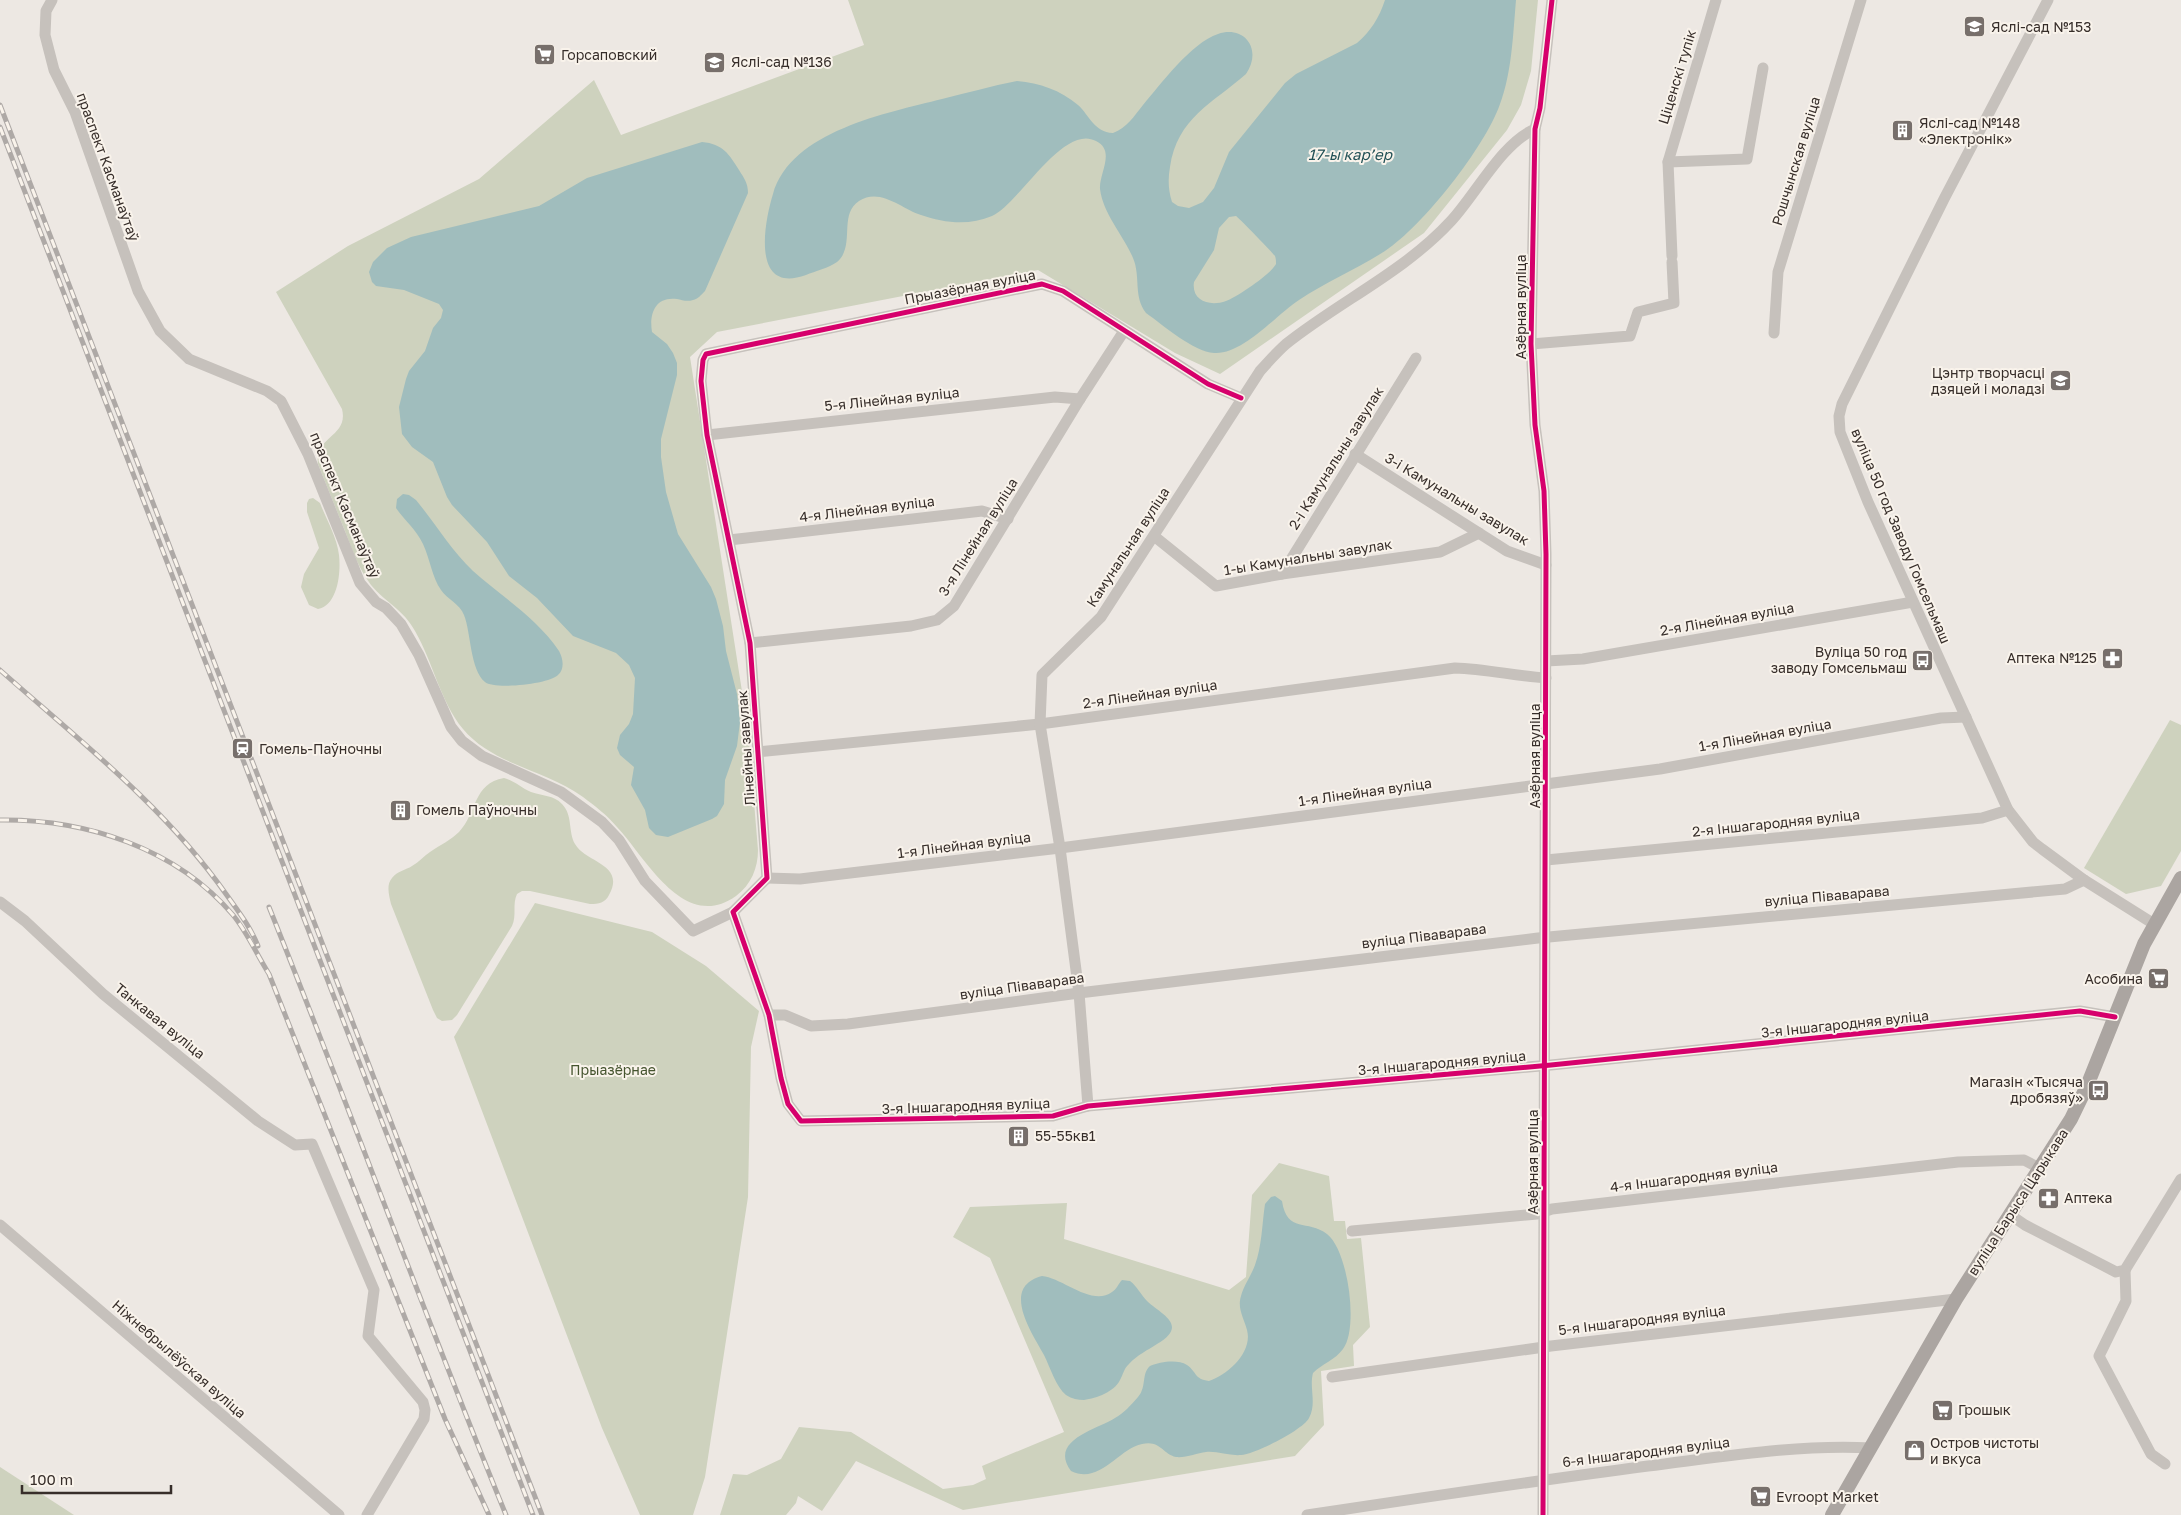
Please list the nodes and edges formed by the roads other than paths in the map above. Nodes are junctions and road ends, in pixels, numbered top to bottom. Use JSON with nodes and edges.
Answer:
{"nodes":[{"id":1,"x":52,"y":0,"type":"edge"},
{"id":2,"x":1552,"y":0,"type":"edge"},
{"id":3,"x":1716,"y":0,"type":"edge"},
{"id":4,"x":1861,"y":0,"type":"edge"},
{"id":5,"x":2048,"y":0,"type":"edge"},
{"id":6,"x":1763,"y":68,"type":"dead end"},
{"id":7,"x":1535,"y":129,"type":"junction"},
{"id":8,"x":1668,"y":162,"type":"junction"},
{"id":9,"x":1124,"y":331,"type":"junction"},
{"id":10,"x":1774,"y":333,"type":"dead end"},
{"id":11,"x":1531,"y":344,"type":"junction"},
{"id":12,"x":706,"y":354,"type":"joint"},
{"id":13,"x":1416,"y":358,"type":"dead end"},
{"id":14,"x":1241,"y":398,"type":"junction"},
{"id":15,"x":1080,"y":399,"type":"junction"},
{"id":16,"x":707,"y":435,"type":"junction"},
{"id":17,"x":1354,"y":454,"type":"junction"},
{"id":18,"x":1008,"y":519,"type":"junction"},
{"id":19,"x":1479,"y":533,"type":"junction"},
{"id":20,"x":1154,"y":536,"type":"junction"},
{"id":21,"x":729,"y":540,"type":"junction"},
{"id":22,"x":1546,"y":565,"type":"junction"},
{"id":23,"x":1282,"y":574,"type":"junction"},
{"id":24,"x":1913,"y":602,"type":"junction"},
{"id":25,"x":750,"y":643,"type":"junction"},
{"id":26,"x":1546,"y":661,"type":"junction"},
{"id":27,"x":1546,"y":678,"type":"junction"},
{"id":28,"x":1966,"y":718,"type":"junction"},
{"id":29,"x":1040,"y":724,"type":"junction"},
{"id":30,"x":757,"y":752,"type":"junction"},
{"id":31,"x":1545,"y":784,"type":"junction"},
{"id":32,"x":2008,"y":810,"type":"junction"},
{"id":33,"x":1060,"y":848,"type":"junction"},
{"id":34,"x":1546,"y":860,"type":"junction"},
{"id":35,"x":767,"y":878,"type":"junction"},
{"id":36,"x":2181,"y":878,"type":"edge"},
{"id":37,"x":2084,"y":880,"type":"junction"},
{"id":38,"x":0,"y":902,"type":"edge"},
{"id":39,"x":733,"y":912,"type":"junction"},
{"id":40,"x":2154,"y":924,"type":"junction"},
{"id":41,"x":1545,"y":938,"type":"junction"},
{"id":42,"x":1080,"y":993,"type":"junction"},
{"id":43,"x":769,"y":1015,"type":"junction"},
{"id":44,"x":2115,"y":1017,"type":"junction"},
{"id":45,"x":1544,"y":1066,"type":"junction"},
{"id":46,"x":1088,"y":1106,"type":"junction"},
{"id":47,"x":2039,"y":1168,"type":"junction"},
{"id":48,"x":2181,"y":1179,"type":"edge"},
{"id":49,"x":1544,"y":1212,"type":"junction"},
{"id":50,"x":2009,"y":1214,"type":"junction"},
{"id":51,"x":0,"y":1225,"type":"edge"},
{"id":52,"x":1352,"y":1232,"type":"dead end"},
{"id":53,"x":2125,"y":1270,"type":"junction"},
{"id":54,"x":1956,"y":1299,"type":"junction"},
{"id":55,"x":1544,"y":1347,"type":"junction"},
{"id":56,"x":1332,"y":1376,"type":"dead end"},
{"id":57,"x":1871,"y":1448,"type":"junction"},
{"id":58,"x":2165,"y":1464,"type":"dead end"},
{"id":59,"x":1543,"y":1480,"type":"junction"},
{"id":60,"x":339,"y":1515,"type":"edge"},
{"id":61,"x":366,"y":1515,"type":"edge"},
{"id":62,"x":1307,"y":1515,"type":"edge"},
{"id":63,"x":1543,"y":1515,"type":"edge"},
{"id":64,"x":1832,"y":1515,"type":"edge"}],
"edges":[{"from":1,"to":39,"type":"street","name":"праспект Касманаўтаў"},
{"from":2,"to":7,"type":"street","name":"Азёрная вуліца"},
{"from":3,"to":8,"type":"street","name":"Ціценскі тупік"},
{"from":4,"to":10,"type":"street","name":"Рошчынская вуліца"},
{"from":5,"to":24,"type":"street","name":"вуліца 50 год Заводу Гомсельмаш"},
{"from":6,"to":8,"type":"street"},
{"from":7,"to":11,"type":"street","name":"Азёрная вуліца"},
{"from":7,"to":14,"type":"street","name":"Камунальная вуліца"},
{"from":8,"to":11,"type":"street","name":"Ціценскі тупік"},
{"from":9,"to":12,"type":"street","name":"Прыазёрная вуліца"},
{"from":9,"to":14,"type":"street","name":"Прыазёрная вуліца"},
{"from":9,"to":15,"type":"street","name":"3-я Лінейная вуліца"},
{"from":11,"to":22,"type":"street","name":"Азёрная вуліца"},
{"from":12,"to":16,"type":"street","name":"Лінейны завулак"},
{"from":13,"to":17,"type":"street","name":"2-і Камунальны завулак"},
{"from":14,"to":20,"type":"street","name":"Камунальная вуліца"},
{"from":15,"to":16,"type":"street","name":"5-я Лінейная вуліца"},
{"from":15,"to":18,"type":"street","name":"3-я Лінейная вуліца"},
{"from":16,"to":21,"type":"street","name":"Лінейны завулак"},
{"from":17,"to":19,"type":"street","name":"3-і Камунальны завулак"},
{"from":17,"to":23,"type":"street","name":"2-і Камунальны завулак"},
{"from":18,"to":21,"type":"street","name":"4-я Лінейная вуліца"},
{"from":18,"to":25,"type":"street","name":"3-я Лінейная вуліца"},
{"from":19,"to":22,"type":"street","name":"3-і Камунальны завулак"},
{"from":19,"to":23,"type":"street","name":"1-ы Камунальны завулак"},
{"from":20,"to":23,"type":"street","name":"1-ы Камунальны завулак"},
{"from":20,"to":29,"type":"street","name":"Камунальная вуліца"},
{"from":21,"to":25,"type":"street","name":"Лінейны завулак"},
{"from":22,"to":26,"type":"street","name":"Азёрная вуліца"},
{"from":24,"to":26,"type":"street","name":"2-я Лінейная вуліца"},
{"from":24,"to":28,"type":"street","name":"вуліца 50 год Заводу Гомсельмаш"},
{"from":25,"to":30,"type":"street","name":"Лінейны завулак"},
{"from":26,"to":27,"type":"street","name":"Азёрная вуліца"},
{"from":27,"to":29,"type":"street","name":"2-я Лінейная вуліца"},
{"from":27,"to":31,"type":"street","name":"Азёрная вуліца"},
{"from":28,"to":31,"type":"street","name":"1-я Лінейная вуліца"},
{"from":28,"to":32,"type":"street","name":"вуліца 50 год Заводу Гомсельмаш"},
{"from":29,"to":30,"type":"street","name":"2-я Лінейная вуліца"},
{"from":29,"to":33,"type":"street","name":"Камунальная вуліца"},
{"from":30,"to":35,"type":"street","name":"Лінейны завулак"},
{"from":31,"to":33,"type":"street","name":"1-я Лінейная вуліца"},
{"from":31,"to":34,"type":"street","name":"Азёрная вуліца"},
{"from":32,"to":34,"type":"street","name":"2-я Іншагародняя вуліца"},
{"from":32,"to":37,"type":"street","name":"вуліца 50 год Заводу Гомсельмаш"},
{"from":33,"to":35,"type":"street","name":"1-я Лінейная вуліца"},
{"from":33,"to":42,"type":"street","name":"Камунальная вуліца"},
{"from":34,"to":41,"type":"street","name":"Азёрная вуліца"},
{"from":35,"to":39,"type":"street"},
{"from":36,"to":40,"type":"main road","name":"вуліца Барыса Царыкава"},
{"from":37,"to":40,"type":"street","name":"вуліца 50 год Заводу Гомсельмаш"},
{"from":37,"to":41,"type":"street","name":"вуліца Піваварава"},
{"from":38,"to":61,"type":"street","name":"Танкавая вуліца"},
{"from":39,"to":43,"type":"street"},
{"from":40,"to":44,"type":"main road","name":"вуліца Барыса Царыкава"},
{"from":41,"to":42,"type":"street","name":"вуліца Піваварава"},
{"from":41,"to":45,"type":"street","name":"Азёрная вуліца"},
{"from":42,"to":43,"type":"street","name":"вуліца Піваварава"},
{"from":42,"to":46,"type":"street","name":"Камунальная вуліца"},
{"from":43,"to":46,"type":"street","name":"3-я Іншагародняя вуліца"},
{"from":44,"to":45,"type":"street","name":"3-я Іншагародняя вуліца"},
{"from":44,"to":47,"type":"main road","name":"вуліца Барыса Царыкава"},
{"from":45,"to":46,"type":"street","name":"3-я Іншагародняя вуліца"},
{"from":45,"to":49,"type":"street","name":"Азёрная вуліца"},
{"from":47,"to":49,"type":"street","name":"4-я Іншагародняя вуліца"},
{"from":47,"to":50,"type":"main road","name":"вуліца Барыса Царыкава"},
{"from":48,"to":53,"type":"street"},
{"from":49,"to":52,"type":"street","name":"4-я Іншагародняя вуліца"},
{"from":49,"to":55,"type":"street","name":"Азёрная вуліца"},
{"from":50,"to":53,"type":"street"},
{"from":50,"to":54,"type":"main road","name":"вуліца Барыса Царыкава"},
{"from":51,"to":60,"type":"street","name":"Ніжнебрылёўская вуліца"},
{"from":53,"to":58,"type":"street"},
{"from":54,"to":55,"type":"street","name":"5-я Іншагародняя вуліца"},
{"from":54,"to":57,"type":"main road","name":"вуліца Барыса Царыкава"},
{"from":55,"to":56,"type":"street","name":"5-я Іншагародняя вуліца"},
{"from":55,"to":59,"type":"street","name":"Азёрная вуліца"},
{"from":57,"to":59,"type":"street","name":"6-я Іншагародняя вуліца"},
{"from":57,"to":64,"type":"main road","name":"вуліца Барыса Царыкава"},
{"from":59,"to":62,"type":"street","name":"6-я Іншагародняя вуліца"},
{"from":59,"to":63,"type":"street","name":"Азёрная вуліца"}]}
